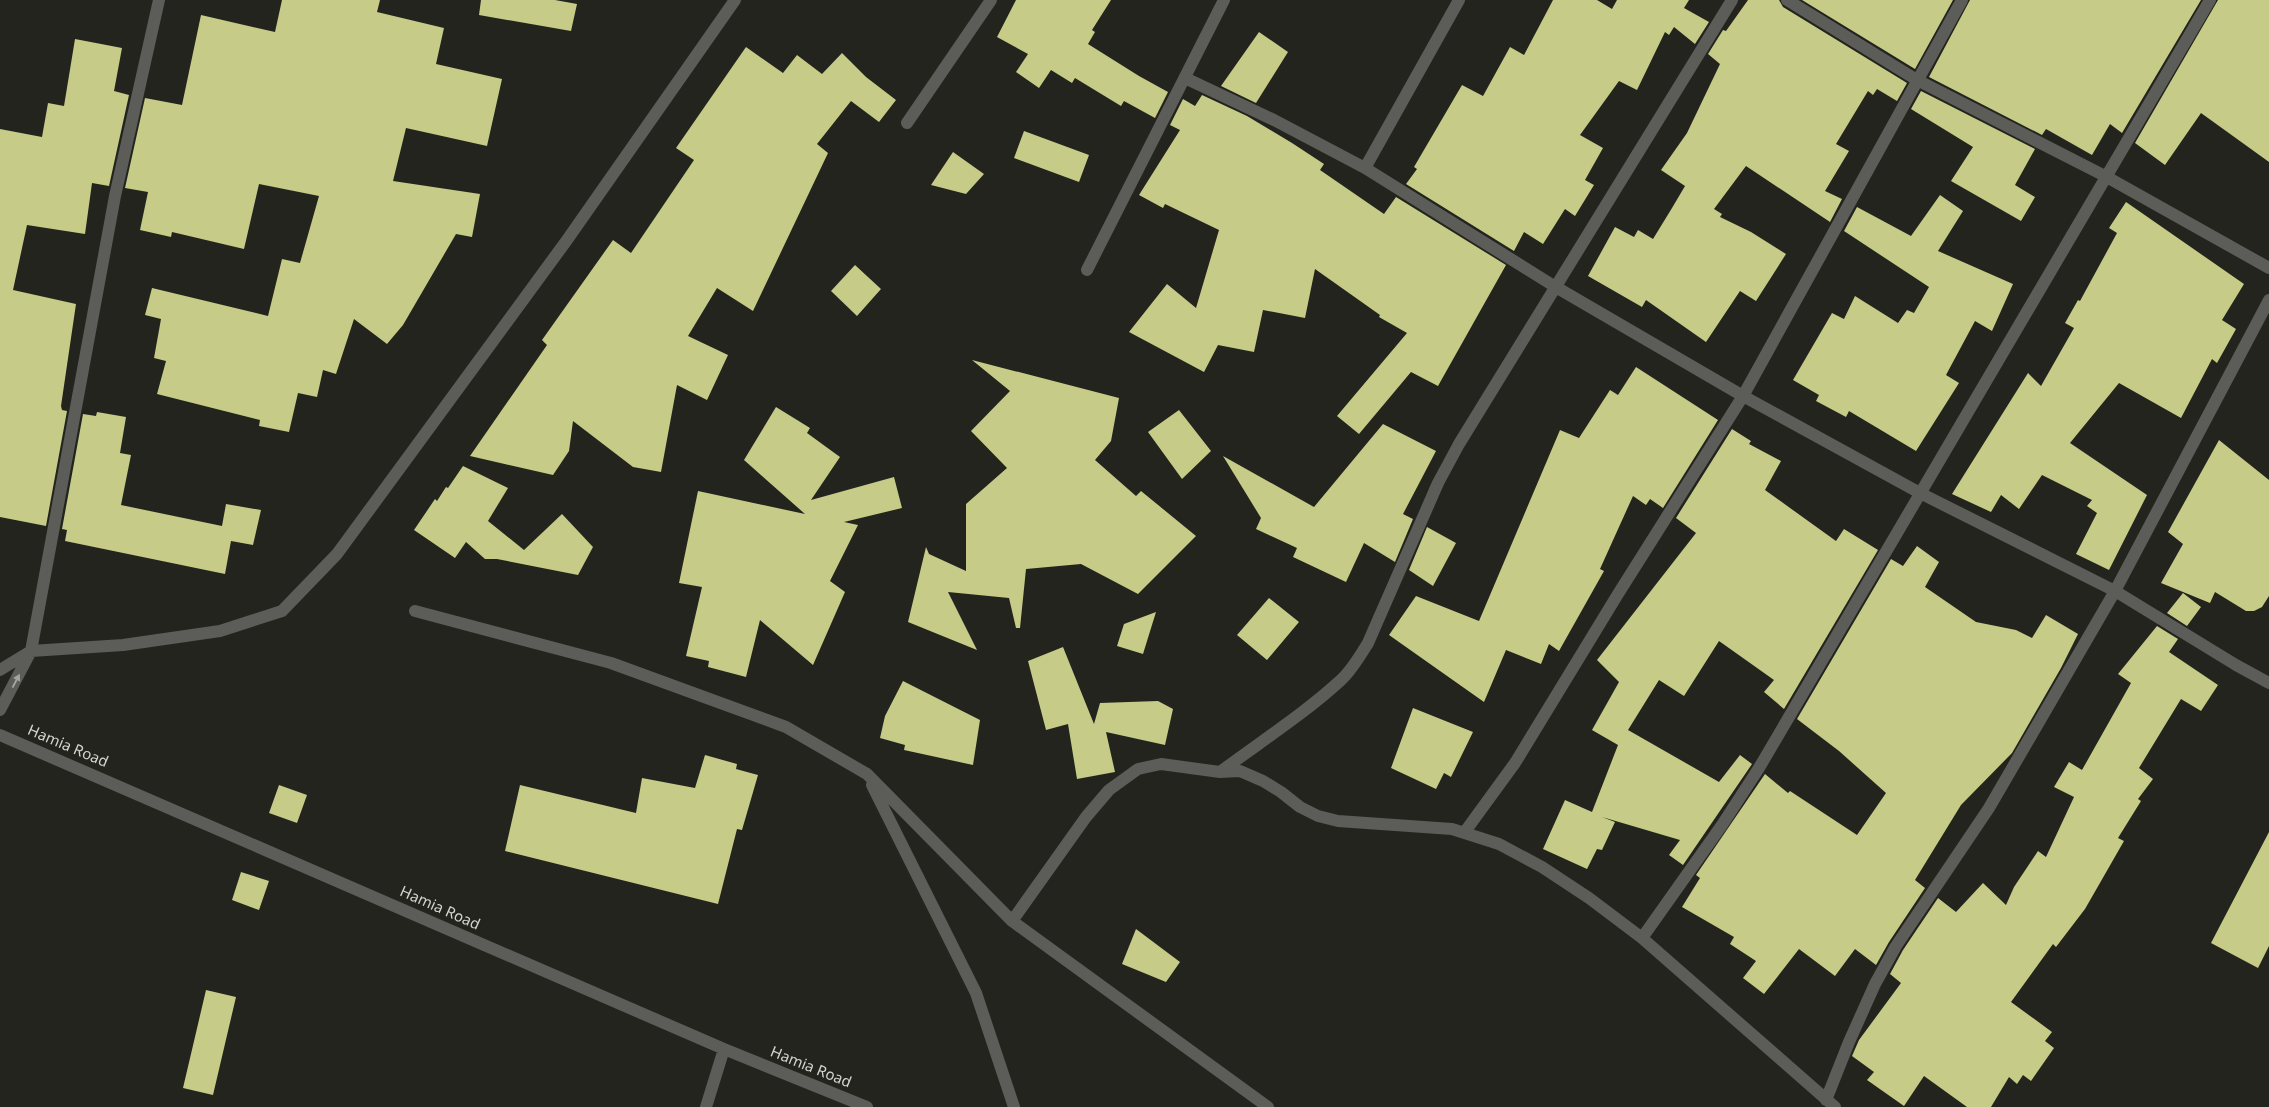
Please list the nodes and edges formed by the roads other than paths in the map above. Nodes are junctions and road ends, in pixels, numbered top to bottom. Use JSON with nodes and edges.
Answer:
{"nodes":[{"id":1,"x":159,"y":0,"type":"edge"},
{"id":2,"x":735,"y":0,"type":"edge"},
{"id":3,"x":991,"y":0,"type":"edge"},
{"id":4,"x":1224,"y":0,"type":"edge"},
{"id":5,"x":1459,"y":0,"type":"edge"},
{"id":6,"x":1732,"y":0,"type":"edge"},
{"id":7,"x":1787,"y":0,"type":"edge"},
{"id":8,"x":1962,"y":0,"type":"edge"},
{"id":9,"x":2210,"y":0,"type":"edge"},
{"id":10,"x":1186,"y":78,"type":"junction"},
{"id":11,"x":1916,"y":80,"type":"junction"},
{"id":12,"x":907,"y":124,"type":"dead end"},
{"id":13,"x":1365,"y":168,"type":"junction"},
{"id":14,"x":2105,"y":176,"type":"junction"},
{"id":15,"x":2269,"y":268,"type":"edge"},
{"id":16,"x":1087,"y":270,"type":"dead end"},
{"id":17,"x":1554,"y":286,"type":"junction"},
{"id":18,"x":2269,"y":300,"type":"edge"},
{"id":19,"x":1742,"y":396,"type":"junction"},
{"id":20,"x":1920,"y":493,"type":"junction"},
{"id":21,"x":2115,"y":591,"type":"junction"},
{"id":22,"x":414,"y":612,"type":"dead end"},
{"id":23,"x":31,"y":651,"type":"junction"},
{"id":24,"x":0,"y":670,"type":"edge"},
{"id":25,"x":2269,"y":683,"type":"edge"},
{"id":26,"x":0,"y":710,"type":"edge"},
{"id":27,"x":0,"y":735,"type":"edge"},
{"id":28,"x":1220,"y":772,"type":"junction"},
{"id":29,"x":867,"y":774,"type":"junction"},
{"id":30,"x":1464,"y":833,"type":"junction"},
{"id":31,"x":1012,"y":921,"type":"junction"},
{"id":32,"x":1642,"y":938,"type":"junction"},
{"id":33,"x":724,"y":1050,"type":"junction"},
{"id":34,"x":1831,"y":1103,"type":"edge"},
{"id":35,"x":706,"y":1107,"type":"edge"},
{"id":36,"x":868,"y":1107,"type":"edge"},
{"id":37,"x":1014,"y":1107,"type":"edge"},
{"id":38,"x":1268,"y":1107,"type":"edge"}],
"edges":[{"from":1,"to":23,"type":"street"},
{"from":2,"to":23,"type":"street"},
{"from":3,"to":12,"type":"street"},
{"from":4,"to":10,"type":"street"},
{"from":5,"to":13,"type":"street"},
{"from":6,"to":17,"type":"street"},
{"from":7,"to":11,"type":"street"},
{"from":8,"to":11,"type":"street"},
{"from":9,"to":14,"type":"street"},
{"from":10,"to":13,"type":"street"},
{"from":10,"to":16,"type":"street"},
{"from":11,"to":14,"type":"street"},
{"from":11,"to":19,"type":"street"},
{"from":13,"to":17,"type":"street"},
{"from":14,"to":15,"type":"street"},
{"from":14,"to":20,"type":"street"},
{"from":17,"to":19,"type":"street"},
{"from":17,"to":28,"type":"street"},
{"from":18,"to":21,"type":"street"},
{"from":19,"to":20,"type":"street"},
{"from":19,"to":30,"type":"street"},
{"from":20,"to":21,"type":"street"},
{"from":20,"to":32,"type":"street"},
{"from":21,"to":25,"type":"street"},
{"from":21,"to":34,"type":"street"},
{"from":22,"to":29,"type":"street"},
{"from":23,"to":24,"type":"street"},
{"from":26,"to":23,"type":"street","one_way":true},
{"from":27,"to":33,"type":"street","name":"Hamia Road"},
{"from":28,"to":30,"type":"street"},
{"from":28,"to":31,"type":"street"},
{"from":29,"to":31,"type":"street"},
{"from":29,"to":37,"type":"street"},
{"from":30,"to":32,"type":"street"},
{"from":31,"to":38,"type":"street"},
{"from":32,"to":34,"type":"street"},
{"from":33,"to":35,"type":"street"},
{"from":33,"to":36,"type":"street","name":"Hamia Road"}]}
